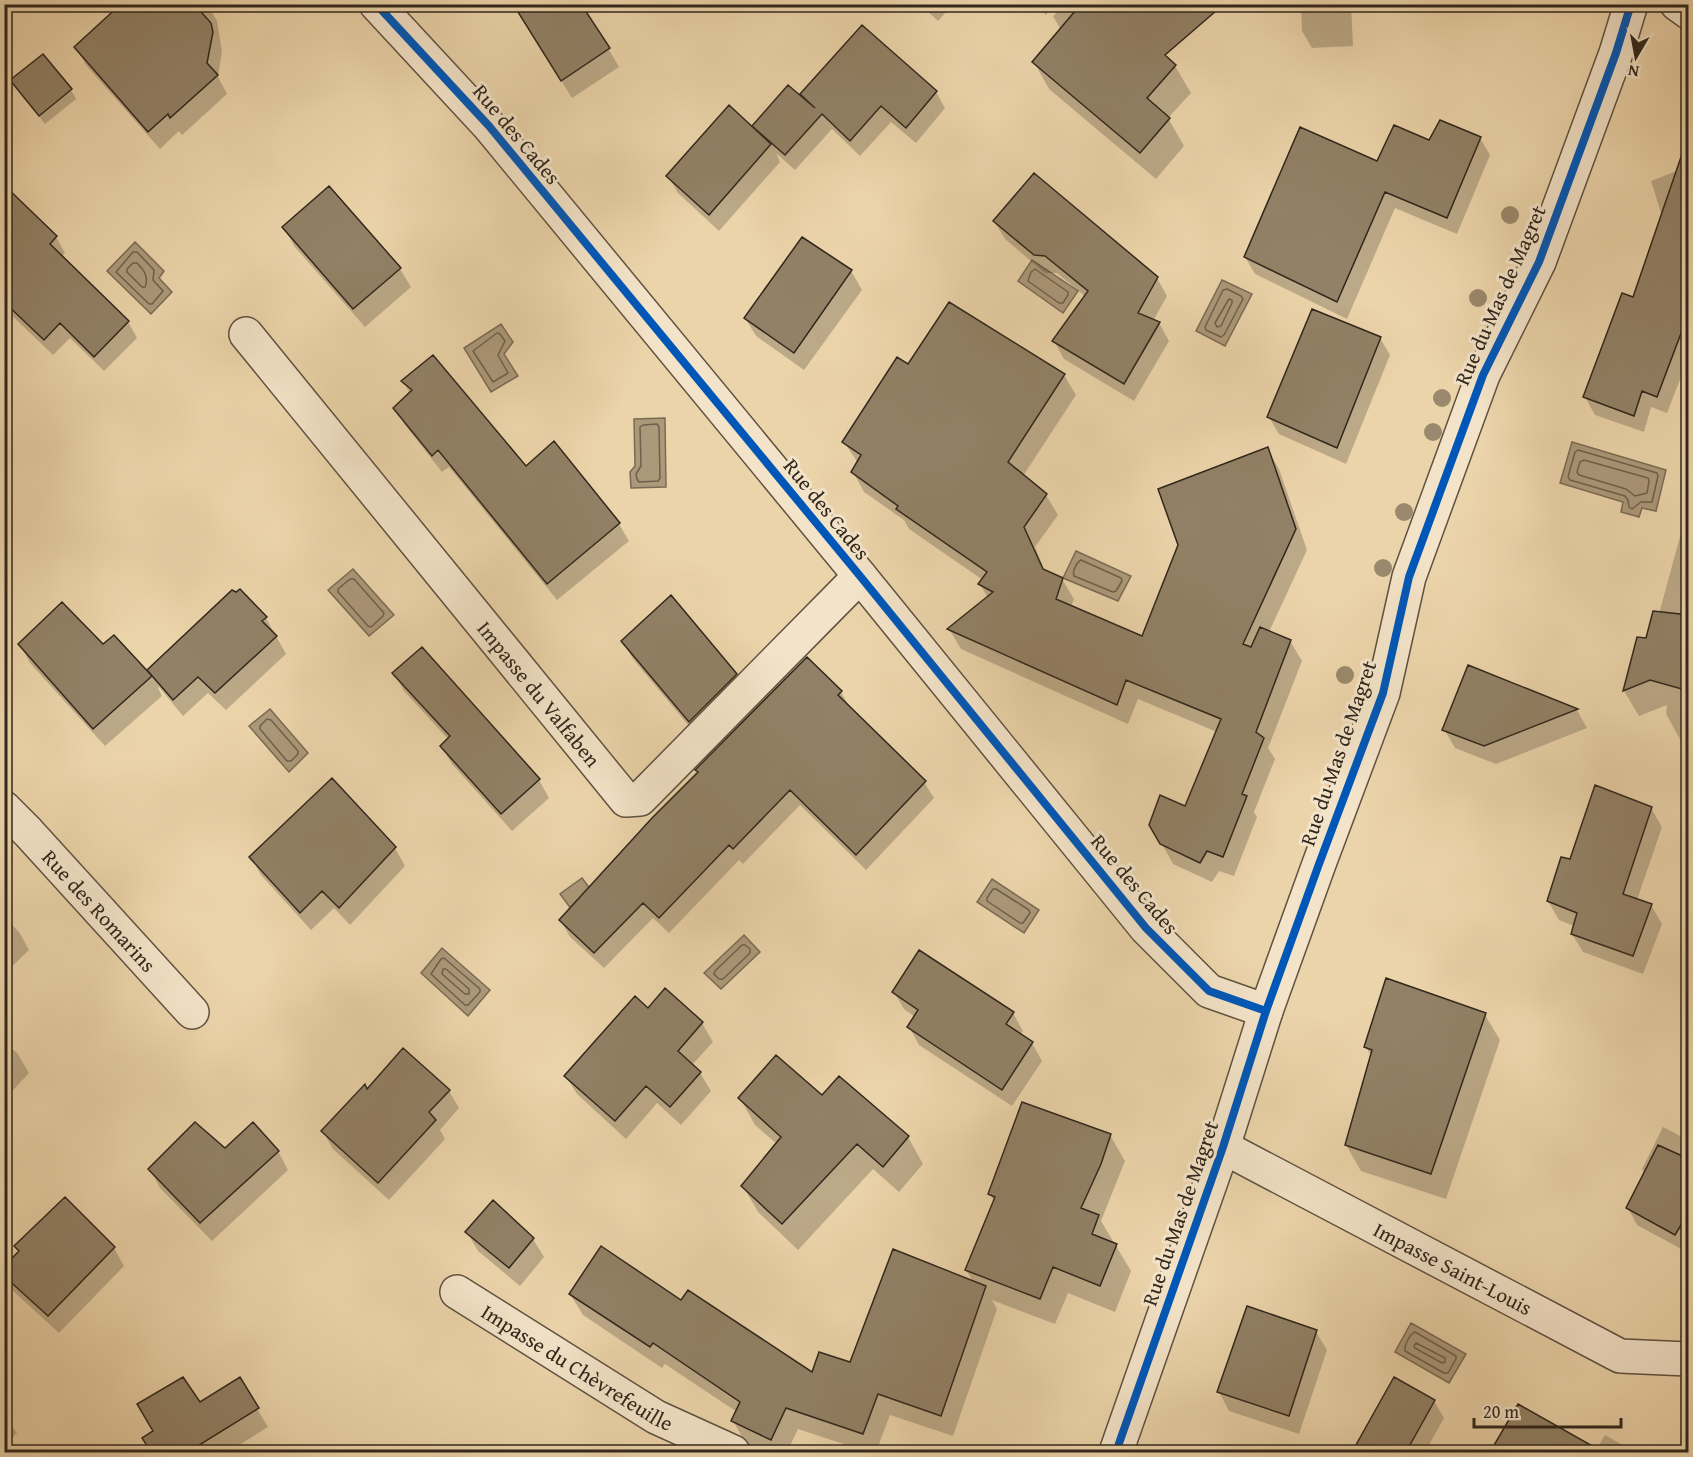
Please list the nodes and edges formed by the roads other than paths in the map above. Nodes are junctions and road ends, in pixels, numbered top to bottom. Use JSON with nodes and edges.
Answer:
{"nodes":[{"id":1,"x":376,"y":4,"type":"edge"},
{"id":2,"x":1631,"y":4,"type":"edge"},
{"id":3,"x":1677,"y":4,"type":"edge"},
{"id":4,"x":1689,"y":12,"type":"edge"},
{"id":5,"x":246,"y":333,"type":"dead end"},
{"id":6,"x":860,"y":576,"type":"junction"},
{"id":7,"x":4,"y":808,"type":"edge"},
{"id":8,"x":1266,"y":1011,"type":"junction"},
{"id":9,"x":192,"y":1012,"type":"dead end"},
{"id":10,"x":1224,"y":1147,"type":"junction"},
{"id":11,"x":457,"y":1292,"type":"dead end"},
{"id":12,"x":1689,"y":1359,"type":"edge"},
{"id":13,"x":733,"y":1452,"type":"edge"},
{"id":14,"x":1116,"y":1452,"type":"edge"}],
"edges":[{"from":1,"to":6,"type":"street","name":"Rue des Cades"},
{"from":2,"to":8,"type":"street","name":"Rue du Mas de Magret"},
{"from":3,"to":4,"type":"street"},
{"from":5,"to":6,"type":"street","name":"Impasse du Valfaben"},
{"from":6,"to":8,"type":"street","name":"Rue des Cades"},
{"from":7,"to":9,"type":"street","name":"Rue des Romarins"},
{"from":8,"to":10,"type":"street","name":"Rue du Mas de Magret"},
{"from":10,"to":12,"type":"street","name":"Impasse Saint-Louis"},
{"from":10,"to":14,"type":"street","name":"Rue du Mas de Magret"},
{"from":11,"to":13,"type":"street","name":"Impasse du Chèvrefeuille"}]}
